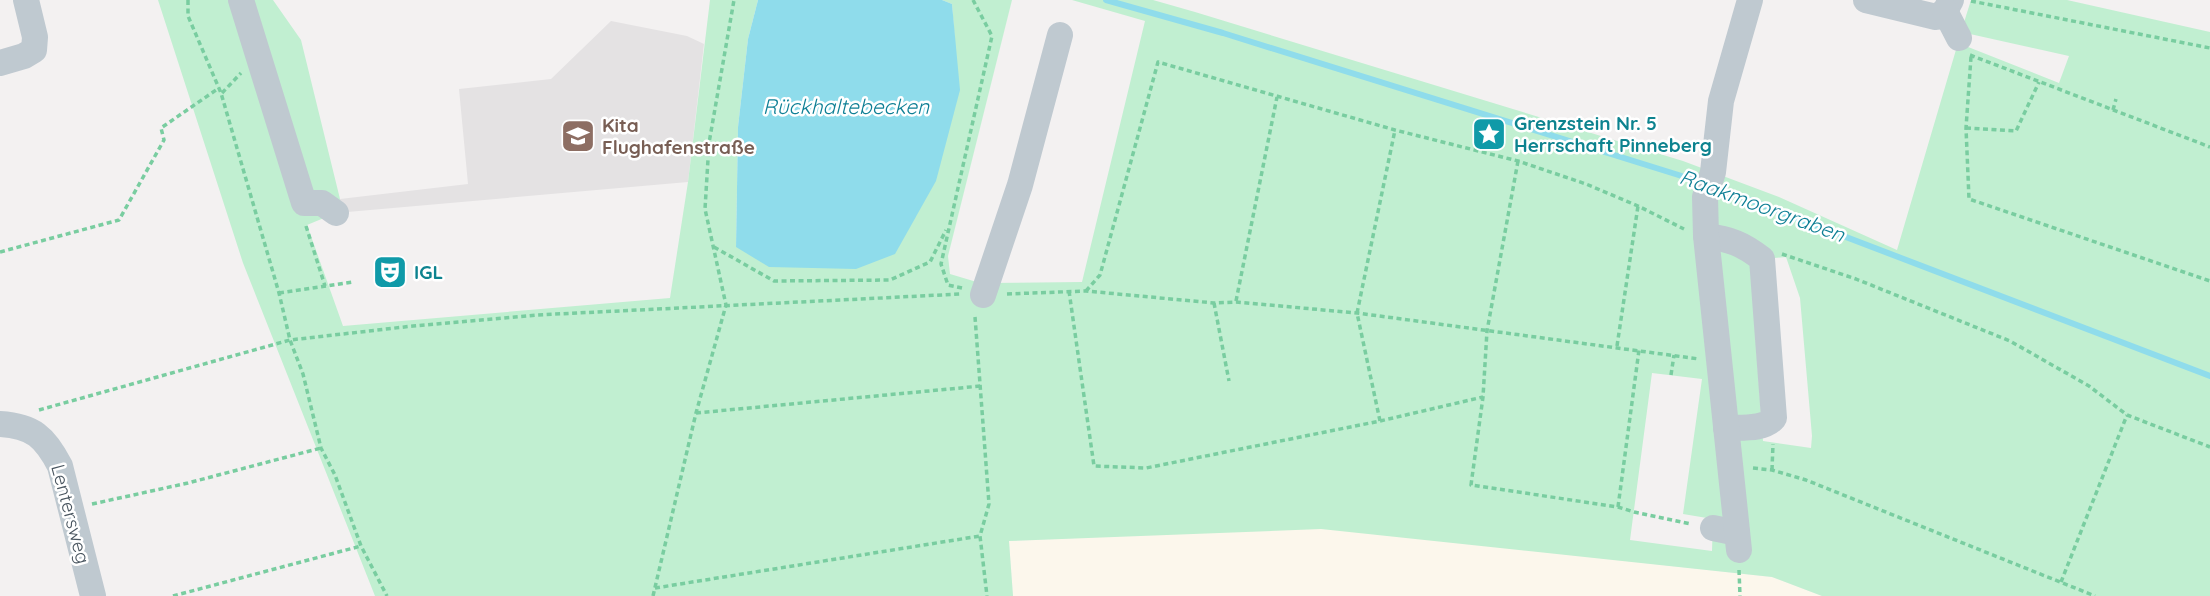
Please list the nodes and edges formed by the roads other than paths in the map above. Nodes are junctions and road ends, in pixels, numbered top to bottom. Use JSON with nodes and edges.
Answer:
{"nodes":[{"id":1,"x":26,"y":0,"type":"edge"},
{"id":2,"x":241,"y":0,"type":"edge"},
{"id":3,"x":1751,"y":0,"type":"edge"},
{"id":4,"x":1866,"y":0,"type":"edge"},
{"id":5,"x":1949,"y":7,"type":"edge"},
{"id":6,"x":1060,"y":35,"type":"dead end"},
{"id":7,"x":1959,"y":38,"type":"dead end"},
{"id":8,"x":0,"y":62,"type":"edge"},
{"id":9,"x":336,"y":213,"type":"dead end"},
{"id":10,"x":1706,"y":236,"type":"junction"},
{"id":11,"x":979,"y":294,"type":"road end"},
{"id":12,"x":0,"y":424,"type":"edge"},
{"id":13,"x":1726,"y":428,"type":"junction"},
{"id":14,"x":1730,"y":537,"type":"road end"},
{"id":15,"x":93,"y":596,"type":"edge"}],
"edges":[{"from":1,"to":8,"type":"street"},
{"from":2,"to":9,"type":"street"},
{"from":3,"to":10,"type":"street"},
{"from":4,"to":5,"type":"street"},
{"from":5,"to":7,"type":"street"},
{"from":6,"to":11,"type":"street"},
{"from":10,"to":13,"type":"street"},
{"from":10,"to":13,"type":"street"},
{"from":12,"to":15,"type":"street","name":"Lentersweg"},
{"from":13,"to":14,"type":"street"}]}
